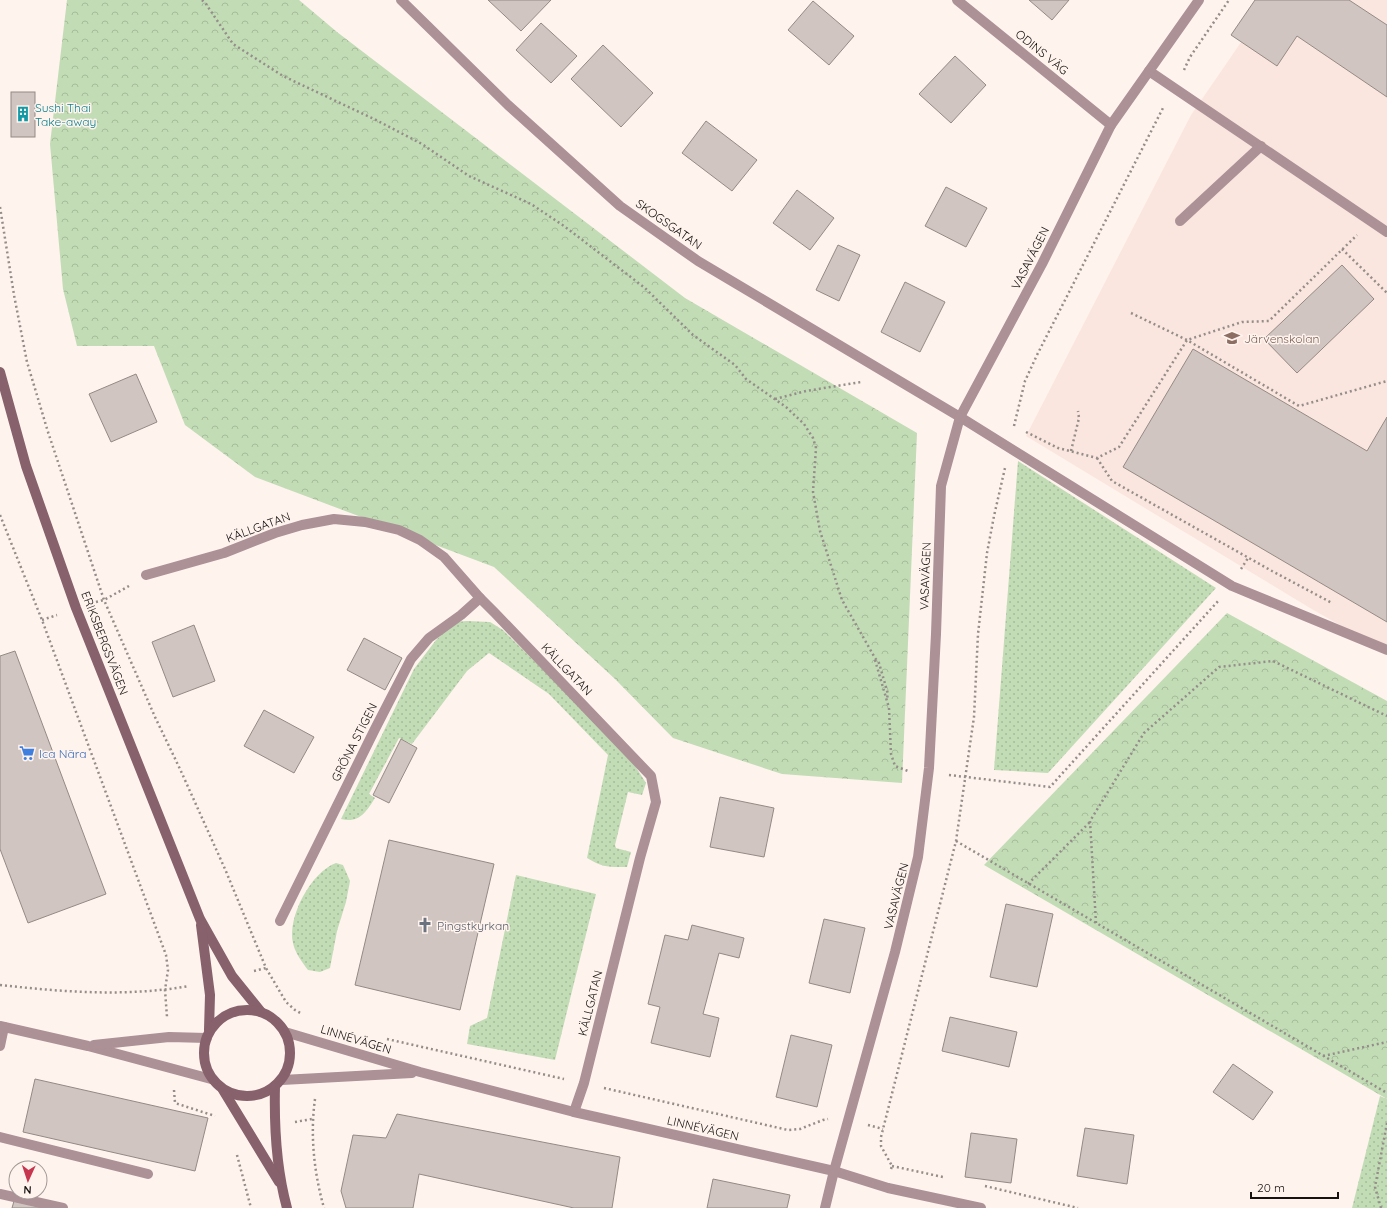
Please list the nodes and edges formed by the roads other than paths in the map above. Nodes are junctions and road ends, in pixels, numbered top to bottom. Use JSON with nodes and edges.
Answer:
{"nodes":[{"id":1,"x":401,"y":0,"type":"edge"},
{"id":2,"x":957,"y":0,"type":"edge"},
{"id":3,"x":1199,"y":0,"type":"edge"},
{"id":4,"x":1149,"y":71,"type":"junction"},
{"id":5,"x":1111,"y":125,"type":"junction"},
{"id":6,"x":1261,"y":146,"type":"junction"},
{"id":7,"x":1180,"y":221,"type":"dead end"},
{"id":8,"x":1387,"y":232,"type":"edge"},
{"id":9,"x":0,"y":372,"type":"edge"},
{"id":10,"x":960,"y":418,"type":"junction"},
{"id":11,"x":146,"y":575,"type":"road end"},
{"id":12,"x":480,"y":598,"type":"junction"},
{"id":13,"x":1387,"y":650,"type":"edge"},
{"id":14,"x":200,"y":919,"type":"junction"},
{"id":15,"x":280,"y":921,"type":"dead end"},
{"id":16,"x":261,"y":1012,"type":"junction"},
{"id":17,"x":2,"y":1027,"type":"edge"},
{"id":18,"x":285,"y":1032,"type":"junction"},
{"id":19,"x":208,"y":1034,"type":"junction"},
{"id":20,"x":0,"y":1046,"type":"edge"},
{"id":21,"x":88,"y":1046,"type":"junction"},
{"id":22,"x":420,"y":1072,"type":"junction"},
{"id":23,"x":211,"y":1079,"type":"junction"},
{"id":24,"x":278,"y":1083,"type":"junction"},
{"id":25,"x":223,"y":1090,"type":"junction"},
{"id":26,"x":574,"y":1112,"type":"junction"},
{"id":27,"x":0,"y":1137,"type":"edge"},
{"id":28,"x":834,"y":1171,"type":"junction"},
{"id":29,"x":148,"y":1174,"type":"dead end"},
{"id":30,"x":281,"y":1186,"type":"junction"},
{"id":31,"x":0,"y":1194,"type":"edge"},
{"id":32,"x":63,"y":1208,"type":"edge"},
{"id":33,"x":288,"y":1208,"type":"edge"},
{"id":34,"x":825,"y":1208,"type":"edge"},
{"id":35,"x":981,"y":1208,"type":"edge"}],
"edges":[{"from":1,"to":10,"type":"street","name":"SKOGSGATAN"},
{"from":2,"to":5,"type":"street","name":"ODINS VÄG"},
{"from":3,"to":4,"type":"street","name":"VASAVÄGEN"},
{"from":4,"to":5,"type":"street","name":"VASAVÄGEN"},
{"from":4,"to":6,"type":"street"},
{"from":5,"to":10,"type":"street","name":"VASAVÄGEN"},
{"from":6,"to":7,"type":"street"},
{"from":6,"to":8,"type":"street"},
{"from":9,"to":14,"type":"main road","name":"ERIKSBERGSVÄGEN"},
{"from":10,"to":13,"type":"street","name":"SKOGSGATAN"},
{"from":10,"to":28,"type":"street","name":"VASAVÄGEN"},
{"from":11,"to":12,"type":"street","name":"KÄLLGATAN"},
{"from":12,"to":15,"type":"street","name":"GRÖNA STIGEN"},
{"from":12,"to":26,"type":"street","name":"KÄLLGATAN"},
{"from":14,"to":16,"type":"main road","name":"ERIKSBERGSVÄGEN"},
{"from":14,"to":19,"type":"main road","name":"ERIKSBERGSVÄGEN"},
{"from":16,"to":18,"type":"main road"},
{"from":16,"to":19,"type":"main road"},
{"from":17,"to":20,"type":"street"},
{"from":17,"to":21,"type":"street"},
{"from":18,"to":22,"type":"street","name":"LINNÉVÄGEN"},
{"from":18,"to":24,"type":"main road"},
{"from":19,"to":21,"type":"street"},
{"from":19,"to":23,"type":"main road"},
{"from":21,"to":23,"type":"street"},
{"from":22,"to":24,"type":"street","name":"LINNÉVÄGEN"},
{"from":22,"to":26,"type":"street","name":"LINNÉVÄGEN"},
{"from":23,"to":25,"type":"main road"},
{"from":24,"to":25,"type":"main road"},
{"from":24,"to":30,"type":"main road"},
{"from":25,"to":30,"type":"main road"},
{"from":26,"to":28,"type":"street","name":"LINNÉVÄGEN"},
{"from":27,"to":29,"type":"street"},
{"from":28,"to":34,"type":"street","name":"VASAVÄGEN"},
{"from":28,"to":35,"type":"street","name":"LINNÉVÄGEN"},
{"from":30,"to":33,"type":"main road"},
{"from":31,"to":32,"type":"street"}]}
